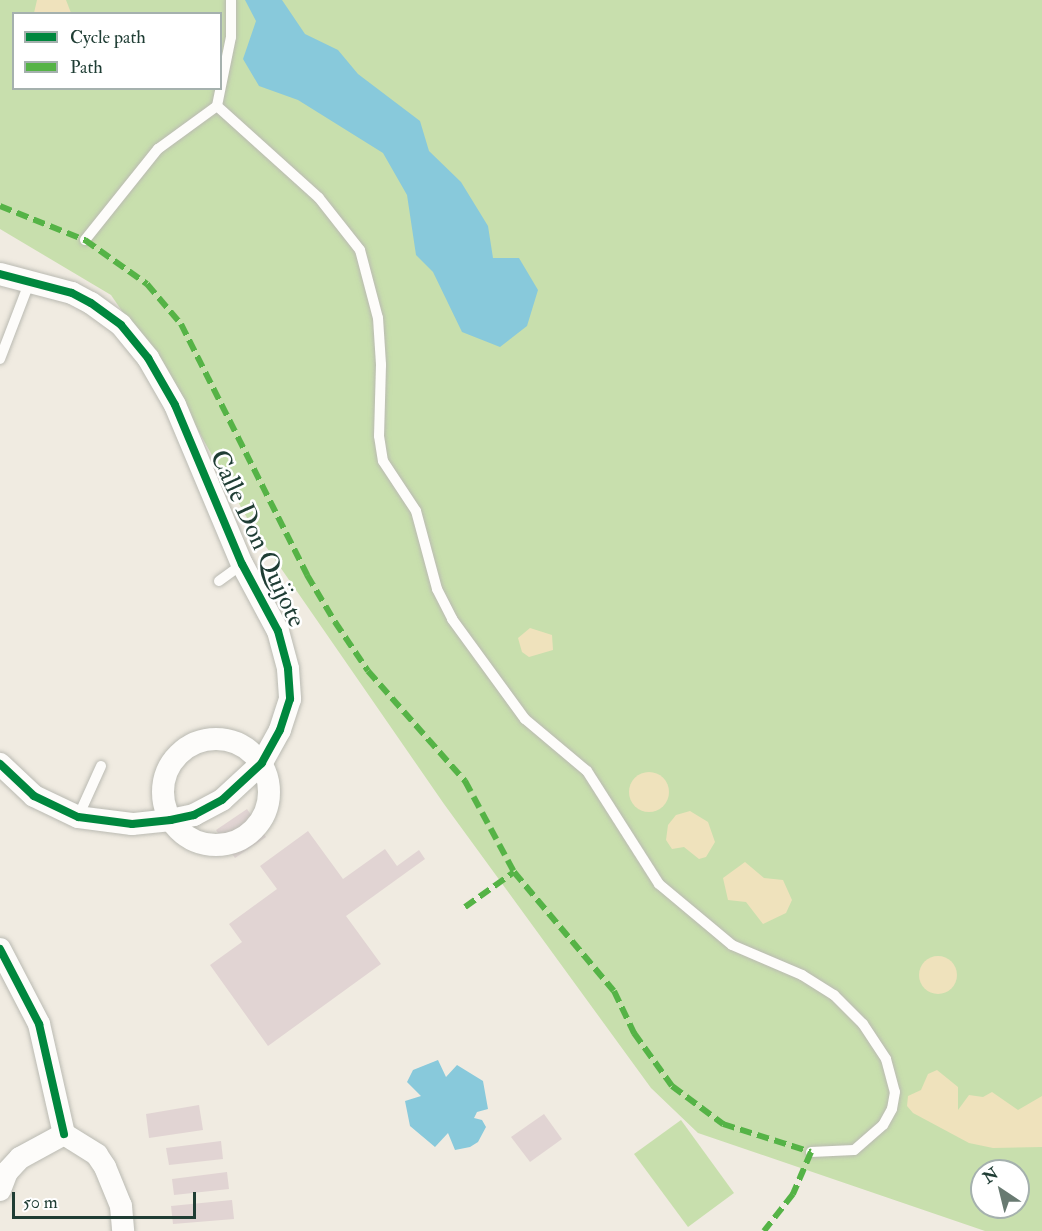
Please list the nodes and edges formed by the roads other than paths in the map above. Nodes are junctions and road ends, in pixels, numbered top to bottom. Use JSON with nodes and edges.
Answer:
{"nodes":[{"id":1,"x":231,"y":0,"type":"edge"},
{"id":2,"x":222,"y":81,"type":"edge"},
{"id":3,"x":220,"y":90,"type":"edge"},
{"id":4,"x":217,"y":106,"type":"junction"},
{"id":5,"x":85,"y":240,"type":"dead end"},
{"id":6,"x":0,"y":274,"type":"edge"},
{"id":7,"x":30,"y":281,"type":"junction"},
{"id":8,"x":0,"y":359,"type":"edge"},
{"id":9,"x":242,"y":564,"type":"junction"},
{"id":10,"x":219,"y":581,"type":"dead end"},
{"id":11,"x":262,"y":763,"type":"junction"},
{"id":12,"x":0,"y":764,"type":"edge"},
{"id":13,"x":101,"y":766,"type":"dead end"},
{"id":14,"x":78,"y":817,"type":"junction"},
{"id":15,"x":171,"y":820,"type":"junction"},
{"id":16,"x":0,"y":949,"type":"edge"},
{"id":17,"x":64,"y":1134,"type":"junction"},
{"id":18,"x":811,"y":1152,"type":"dead end"},
{"id":19,"x":0,"y":1190,"type":"edge"},
{"id":20,"x":123,"y":1231,"type":"edge"}],
"edges":[{"from":1,"to":2,"type":"lane"},
{"from":3,"to":4,"type":"lane"},
{"from":4,"to":5,"type":"lane"},
{"from":4,"to":18,"type":"lane"},
{"from":6,"to":7,"type":"street","name":"Calle Don Quijote"},
{"from":7,"to":8,"type":"lane"},
{"from":7,"to":9,"type":"street","name":"Calle Don Quijote"},
{"from":9,"to":10,"type":"lane"},
{"from":9,"to":11,"type":"street","name":"Calle Don Quijote"},
{"from":11,"to":15,"type":"street","name":"Calle Don Quijote"},
{"from":11,"to":15,"type":"street"},
{"from":11,"to":15,"type":"street"},
{"from":12,"to":14,"type":"street","name":"Calle Don Quijote"},
{"from":13,"to":14,"type":"lane"},
{"from":14,"to":15,"type":"street","name":"Calle Don Quijote"},
{"from":16,"to":17,"type":"street"},
{"from":17,"to":19,"type":"street"},
{"from":17,"to":20,"type":"street"}]}
